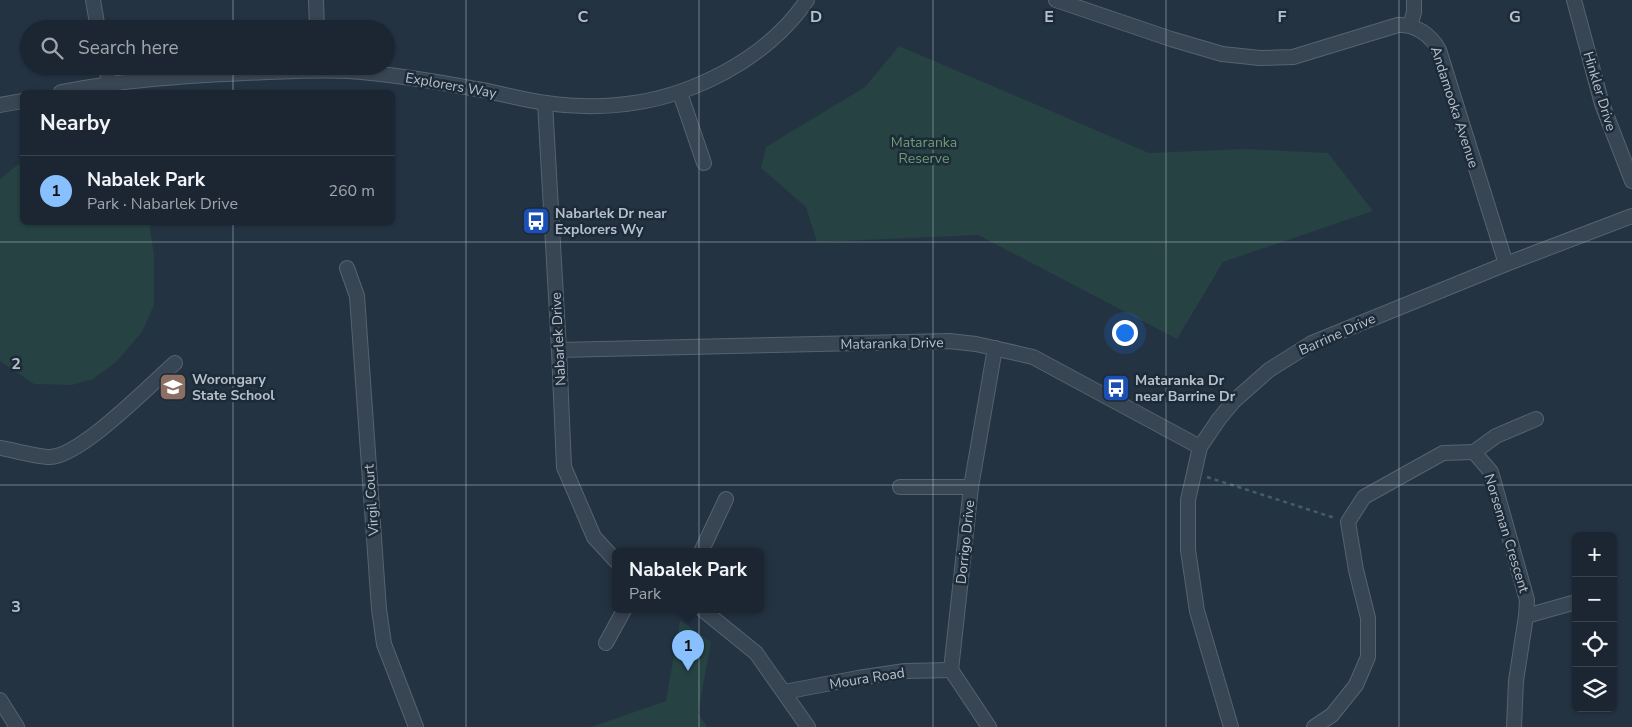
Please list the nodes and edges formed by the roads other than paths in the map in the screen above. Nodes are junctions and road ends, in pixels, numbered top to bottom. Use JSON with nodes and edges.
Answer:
{"nodes":[{"id":1,"x":93,"y":0,"type":"edge"},
{"id":2,"x":316,"y":0,"type":"edge"},
{"id":3,"x":807,"y":0,"type":"edge"},
{"id":4,"x":1056,"y":0,"type":"edge"},
{"id":5,"x":1414,"y":0,"type":"edge"},
{"id":6,"x":1574,"y":0,"type":"edge"},
{"id":7,"x":96,"y":20,"type":"edge"},
{"id":8,"x":317,"y":20,"type":"edge"},
{"id":9,"x":1410,"y":26,"type":"junction"},
{"id":10,"x":108,"y":75,"type":"edge"},
{"id":11,"x":198,"y":75,"type":"edge"},
{"id":12,"x":390,"y":75,"type":"edge"},
{"id":13,"x":109,"y":83,"type":"junction"},
{"id":14,"x":72,"y":90,"type":"edge"},
{"id":15,"x":680,"y":93,"type":"junction"},
{"id":16,"x":20,"y":101,"type":"edge"},
{"id":17,"x":545,"y":103,"type":"junction"},
{"id":18,"x":0,"y":105,"type":"edge"},
{"id":19,"x":704,"y":163,"type":"dead end"},
{"id":20,"x":1632,"y":181,"type":"edge"},
{"id":21,"x":1632,"y":216,"type":"edge"},
{"id":22,"x":1506,"y":264,"type":"junction"},
{"id":23,"x":347,"y":268,"type":"dead end"},
{"id":24,"x":995,"y":348,"type":"junction"},
{"id":25,"x":559,"y":350,"type":"junction"},
{"id":26,"x":175,"y":363,"type":"dead end"},
{"id":27,"x":1536,"y":420,"type":"dead end"},
{"id":28,"x":1200,"y":447,"type":"junction"},
{"id":29,"x":0,"y":448,"type":"edge"},
{"id":30,"x":1474,"y":452,"type":"junction"},
{"id":31,"x":900,"y":487,"type":"dead end"},
{"id":32,"x":971,"y":487,"type":"junction"},
{"id":33,"x":726,"y":500,"type":"dead end"},
{"id":34,"x":703,"y":548,"type":"edge"},
{"id":35,"x":612,"y":556,"type":"edge"},
{"id":36,"x":1572,"y":603,"type":"edge"},
{"id":37,"x":622,"y":613,"type":"edge"},
{"id":38,"x":707,"y":613,"type":"edge"},
{"id":39,"x":1526,"y":616,"type":"junction"},
{"id":40,"x":606,"y":643,"type":"dead end"},
{"id":41,"x":951,"y":670,"type":"junction"},
{"id":42,"x":784,"y":692,"type":"junction"},
{"id":43,"x":0,"y":700,"type":"edge"},
{"id":44,"x":17,"y":727,"type":"edge"},
{"id":45,"x":416,"y":727,"type":"edge"},
{"id":46,"x":808,"y":727,"type":"edge"},
{"id":47,"x":989,"y":727,"type":"edge"},
{"id":48,"x":1231,"y":727,"type":"edge"},
{"id":49,"x":1314,"y":727,"type":"edge"},
{"id":50,"x":1514,"y":727,"type":"edge"}],
"edges":[{"from":1,"to":7,"type":"street"},
{"from":2,"to":8,"type":"street"},
{"from":3,"to":15,"type":"street","name":"Explorers Way"},
{"from":4,"to":9,"type":"street"},
{"from":5,"to":9,"type":"street"},
{"from":6,"to":20,"type":"street","name":"Hinkler Drive"},
{"from":9,"to":22,"type":"street","name":"Andamooka Avenue"},
{"from":10,"to":13,"type":"street"},
{"from":11,"to":13,"type":"street","name":"Explorers Way"},
{"from":12,"to":17,"type":"street","name":"Explorers Way"},
{"from":13,"to":14,"type":"street","name":"Explorers Way"},
{"from":15,"to":17,"type":"street","name":"Explorers Way"},
{"from":15,"to":19,"type":"street"},
{"from":16,"to":18,"type":"street"},
{"from":17,"to":25,"type":"street","name":"Nabarlek Drive"},
{"from":21,"to":22,"type":"street","name":"Barrine Drive"},
{"from":22,"to":28,"type":"street","name":"Barrine Drive"},
{"from":23,"to":45,"type":"street","name":"Virgil Court"},
{"from":24,"to":25,"type":"street","name":"Mataranka Drive"},
{"from":24,"to":28,"type":"street","name":"Mataranka Drive"},
{"from":24,"to":32,"type":"street","name":"Dorrigo Drive"},
{"from":25,"to":35,"type":"street","name":"Nabarlek Drive"},
{"from":26,"to":29,"type":"street"},
{"from":27,"to":30,"type":"street"},
{"from":28,"to":48,"type":"street","name":"Barrine Drive"},
{"from":30,"to":39,"type":"street","name":"Norseman Crescent"},
{"from":30,"to":49,"type":"street"},
{"from":31,"to":32,"type":"street"},
{"from":32,"to":41,"type":"street","name":"Dorrigo Drive"},
{"from":33,"to":34,"type":"street"},
{"from":36,"to":39,"type":"street"},
{"from":37,"to":40,"type":"street"},
{"from":38,"to":42,"type":"street"},
{"from":39,"to":50,"type":"street","name":"Norseman Crescent"},
{"from":41,"to":42,"type":"street","name":"Moura Road"},
{"from":41,"to":47,"type":"street"},
{"from":42,"to":46,"type":"street"},
{"from":43,"to":44,"type":"street"}]}
